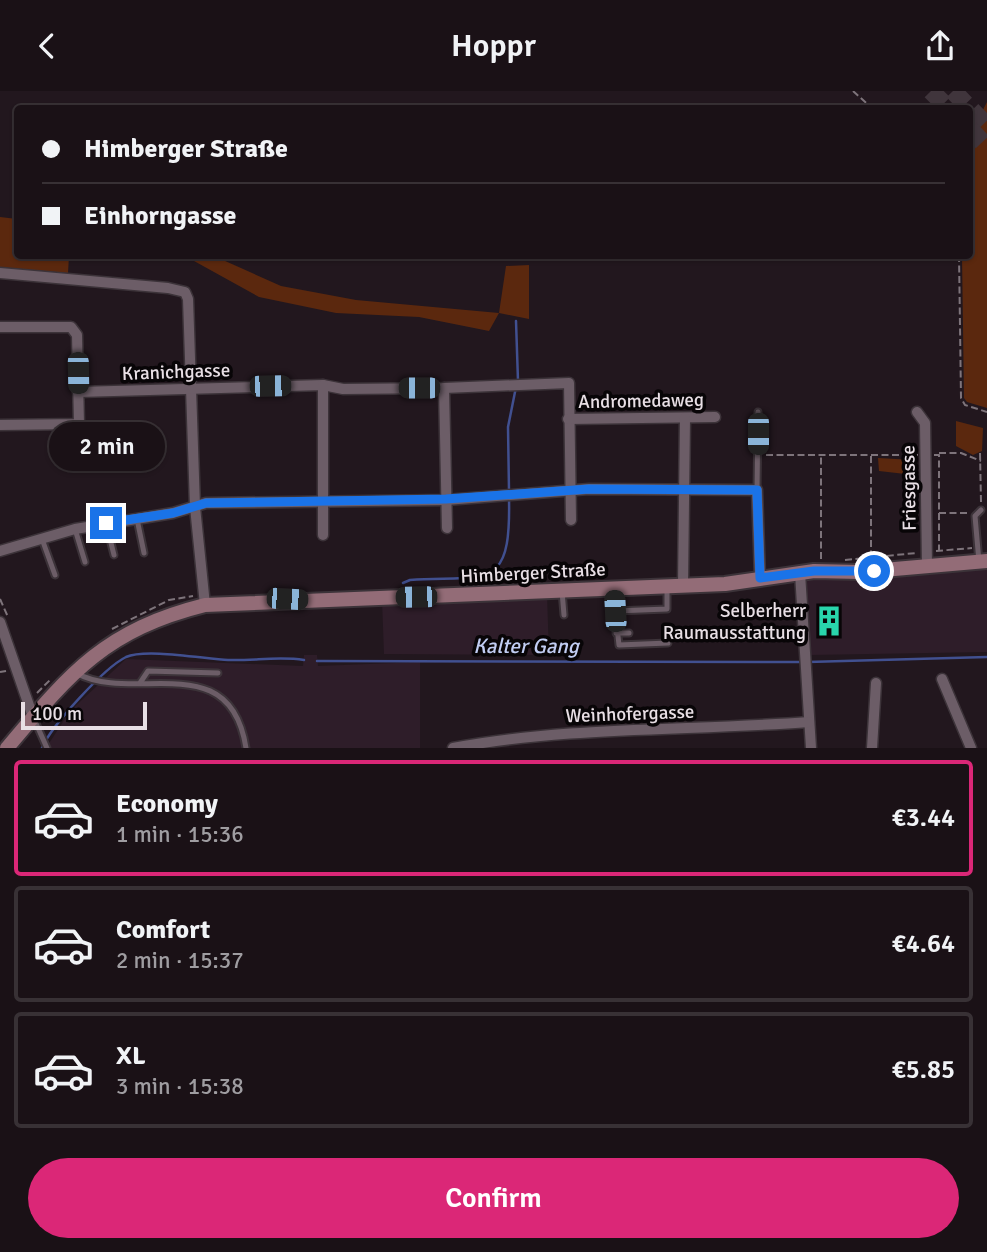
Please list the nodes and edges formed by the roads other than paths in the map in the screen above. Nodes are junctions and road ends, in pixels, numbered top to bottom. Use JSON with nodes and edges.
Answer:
{"nodes":[{"id":1,"x":0,"y":274,"type":"edge"},
{"id":2,"x":0,"y":327,"type":"edge"},
{"id":3,"x":323,"y":385,"type":"junction"},
{"id":4,"x":190,"y":387,"type":"junction"},
{"id":5,"x":444,"y":388,"type":"junction"},
{"id":6,"x":78,"y":393,"type":"junction"},
{"id":7,"x":758,"y":412,"type":"dead end"},
{"id":8,"x":917,"y":412,"type":"dead end"},
{"id":9,"x":715,"y":417,"type":"dead end"},
{"id":10,"x":685,"y":418,"type":"junction"},
{"id":11,"x":568,"y":419,"type":"junction"},
{"id":12,"x":0,"y":425,"type":"edge"},
{"id":13,"x":684,"y":489,"type":"junction"},
{"id":14,"x":757,"y":490,"type":"junction"},
{"id":15,"x":570,"y":492,"type":"junction"},
{"id":16,"x":446,"y":499,"type":"junction"},
{"id":17,"x":324,"y":501,"type":"junction"},
{"id":18,"x":195,"y":507,"type":"junction"},
{"id":19,"x":978,"y":512,"type":"road end"},
{"id":20,"x":137,"y":519,"type":"junction"},
{"id":21,"x":571,"y":520,"type":"dead end"},
{"id":22,"x":106,"y":523,"type":"junction"},
{"id":23,"x":75,"y":529,"type":"junction"},
{"id":24,"x":447,"y":529,"type":"dead end"},
{"id":25,"x":323,"y":535,"type":"dead end"},
{"id":26,"x":42,"y":539,"type":"junction"},
{"id":27,"x":0,"y":551,"type":"edge"},
{"id":28,"x":145,"y":553,"type":"dead end"},
{"id":29,"x":114,"y":555,"type":"dead end"},
{"id":30,"x":981,"y":557,"type":"edge"},
{"id":31,"x":927,"y":559,"type":"junction"},
{"id":32,"x":85,"y":562,"type":"dead end"},
{"id":33,"x":800,"y":573,"type":"junction"},
{"id":34,"x":55,"y":575,"type":"dead end"},
{"id":35,"x":760,"y":578,"type":"junction"},
{"id":36,"x":667,"y":586,"type":"junction"},
{"id":37,"x":683,"y":586,"type":"junction"},
{"id":38,"x":613,"y":588,"type":"junction"},
{"id":39,"x":562,"y":591,"type":"junction"},
{"id":40,"x":205,"y":605,"type":"junction"},
{"id":41,"x":615,"y":611,"type":"junction"},
{"id":42,"x":565,"y":615,"type":"dead end"},
{"id":43,"x":0,"y":622,"type":"edge"},
{"id":44,"x":616,"y":633,"type":"junction"},
{"id":45,"x":629,"y":633,"type":"dead end"},
{"id":46,"x":668,"y":643,"type":"dead end"},
{"id":47,"x":4,"y":653,"type":"edge"},
{"id":48,"x":73,"y":671,"type":"junction"},
{"id":49,"x":218,"y":673,"type":"dead end"},
{"id":50,"x":942,"y":679,"type":"dead end"},
{"id":51,"x":140,"y":683,"type":"junction"},
{"id":52,"x":876,"y":683,"type":"dead end"},
{"id":53,"x":33,"y":717,"type":"junction"},
{"id":54,"x":808,"y":722,"type":"junction"},
{"id":55,"x":7,"y":748,"type":"edge"},
{"id":56,"x":47,"y":748,"type":"edge"},
{"id":57,"x":246,"y":748,"type":"edge"},
{"id":58,"x":453,"y":748,"type":"edge"},
{"id":59,"x":811,"y":748,"type":"edge"},
{"id":60,"x":872,"y":748,"type":"edge"},
{"id":61,"x":971,"y":748,"type":"edge"}],
"edges":[{"from":1,"to":4,"type":"street"},
{"from":2,"to":6,"type":"street"},
{"from":3,"to":4,"type":"street","name":"Kranichgasse"},
{"from":3,"to":5,"type":"street","name":"Kranichgasse"},
{"from":3,"to":17,"type":"street"},
{"from":4,"to":6,"type":"street","name":"Kranichgasse"},
{"from":4,"to":18,"type":"street"},
{"from":5,"to":11,"type":"street","name":"Kranichgasse"},
{"from":5,"to":16,"type":"street"},
{"from":6,"to":12,"type":"street"},
{"from":7,"to":14,"type":"lane"},
{"from":8,"to":31,"type":"street","name":"Friesgasse"},
{"from":9,"to":10,"type":"street","name":"Andromedaweg"},
{"from":10,"to":11,"type":"street","name":"Andromedaweg"},
{"from":10,"to":13,"type":"street"},
{"from":11,"to":15,"type":"street"},
{"from":13,"to":14,"type":"street"},
{"from":13,"to":15,"type":"street"},
{"from":13,"to":37,"type":"street"},
{"from":14,"to":35,"type":"street"},
{"from":15,"to":16,"type":"street"},
{"from":15,"to":21,"type":"street"},
{"from":16,"to":17,"type":"street"},
{"from":16,"to":24,"type":"street"},
{"from":17,"to":18,"type":"street"},
{"from":17,"to":25,"type":"street"},
{"from":18,"to":20,"type":"street"},
{"from":18,"to":40,"type":"street"},
{"from":19,"to":30,"type":"lane"},
{"from":20,"to":22,"type":"street"},
{"from":20,"to":28,"type":"lane"},
{"from":22,"to":23,"type":"street"},
{"from":22,"to":29,"type":"lane"},
{"from":23,"to":26,"type":"street"},
{"from":23,"to":32,"type":"lane"},
{"from":26,"to":27,"type":"street"},
{"from":26,"to":34,"type":"lane"},
{"from":30,"to":31,"type":"main road","name":"Himberger Straße"},
{"from":31,"to":33,"type":"main road","name":"Himberger Straße"},
{"from":33,"to":35,"type":"main road","name":"Himberger Straße"},
{"from":33,"to":54,"type":"street"},
{"from":35,"to":37,"type":"main road","name":"Himberger Straße"},
{"from":36,"to":37,"type":"main road","name":"Himberger Straße"},
{"from":36,"to":38,"type":"main road","name":"Himberger Straße"},
{"from":36,"to":41,"type":"lane"},
{"from":38,"to":39,"type":"main road","name":"Himberger Straße"},
{"from":38,"to":41,"type":"lane"},
{"from":39,"to":40,"type":"main road","name":"Himberger Straße"},
{"from":39,"to":42,"type":"lane"},
{"from":40,"to":48,"type":"main road","name":"Himberger Straße"},
{"from":41,"to":44,"type":"lane"},
{"from":43,"to":47,"type":"street"},
{"from":44,"to":45,"type":"lane"},
{"from":44,"to":46,"type":"lane"},
{"from":47,"to":53,"type":"street"},
{"from":48,"to":51,"type":"lane"},
{"from":48,"to":53,"type":"main road","name":"Himberger Straße"},
{"from":49,"to":51,"type":"lane"},
{"from":50,"to":61,"type":"street"},
{"from":51,"to":57,"type":"lane"},
{"from":52,"to":60,"type":"street"},
{"from":53,"to":55,"type":"main road","name":"Himberger Straße"},
{"from":53,"to":56,"type":"lane"},
{"from":54,"to":58,"type":"street","name":"Weinhofergasse"},
{"from":54,"to":59,"type":"street"}]}
